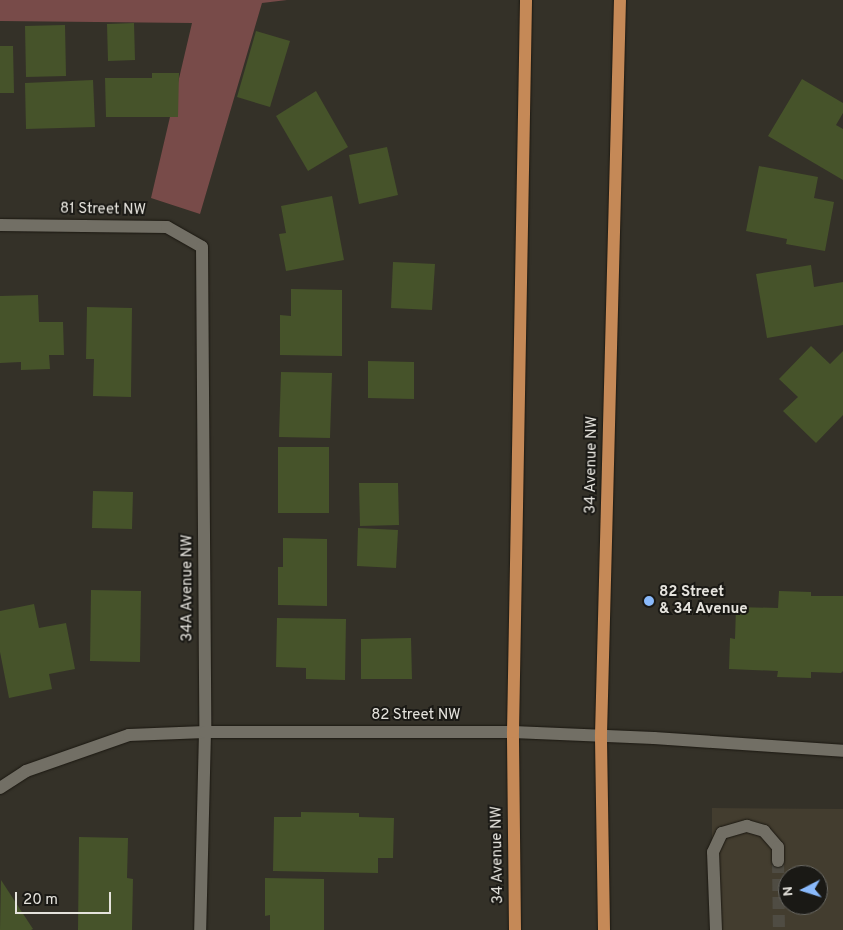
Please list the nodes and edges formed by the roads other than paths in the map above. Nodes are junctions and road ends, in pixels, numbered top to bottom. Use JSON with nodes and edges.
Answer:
{"nodes":[{"id":1,"x":526,"y":0,"type":"edge"},
{"id":2,"x":620,"y":0,"type":"edge"},
{"id":3,"x":0,"y":225,"type":"edge"},
{"id":4,"x":202,"y":247,"type":"joint"},
{"id":5,"x":205,"y":732,"type":"junction"},
{"id":6,"x":512,"y":732,"type":"junction"},
{"id":7,"x":601,"y":735,"type":"junction"},
{"id":8,"x":843,"y":751,"type":"edge"},
{"id":9,"x":0,"y":788,"type":"edge"},
{"id":10,"x":778,"y":862,"type":"tunnel mouth"},
{"id":11,"x":200,"y":930,"type":"edge"},
{"id":12,"x":515,"y":930,"type":"edge"},
{"id":13,"x":604,"y":930,"type":"edge"},
{"id":14,"x":716,"y":930,"type":"edge"}],
"edges":[{"from":1,"to":6,"type":"main road","name":"34 Avenue NW"},
{"from":2,"to":7,"type":"main road","name":"34 Avenue NW"},
{"from":3,"to":4,"type":"street","name":"81 Street NW"},
{"from":4,"to":5,"type":"street","name":"34A Avenue NW"},
{"from":5,"to":6,"type":"street","name":"82 Street NW"},
{"from":5,"to":9,"type":"street","name":"82 Street NW"},
{"from":5,"to":11,"type":"street","name":"34A Avenue NW"},
{"from":6,"to":7,"type":"street","name":"82 Street NW"},
{"from":6,"to":12,"type":"main road","name":"34 Avenue NW"},
{"from":7,"to":8,"type":"street","name":"82 Street NW"},
{"from":7,"to":13,"type":"main road","name":"34 Avenue NW"},
{"from":10,"to":14,"type":"street"}]}
